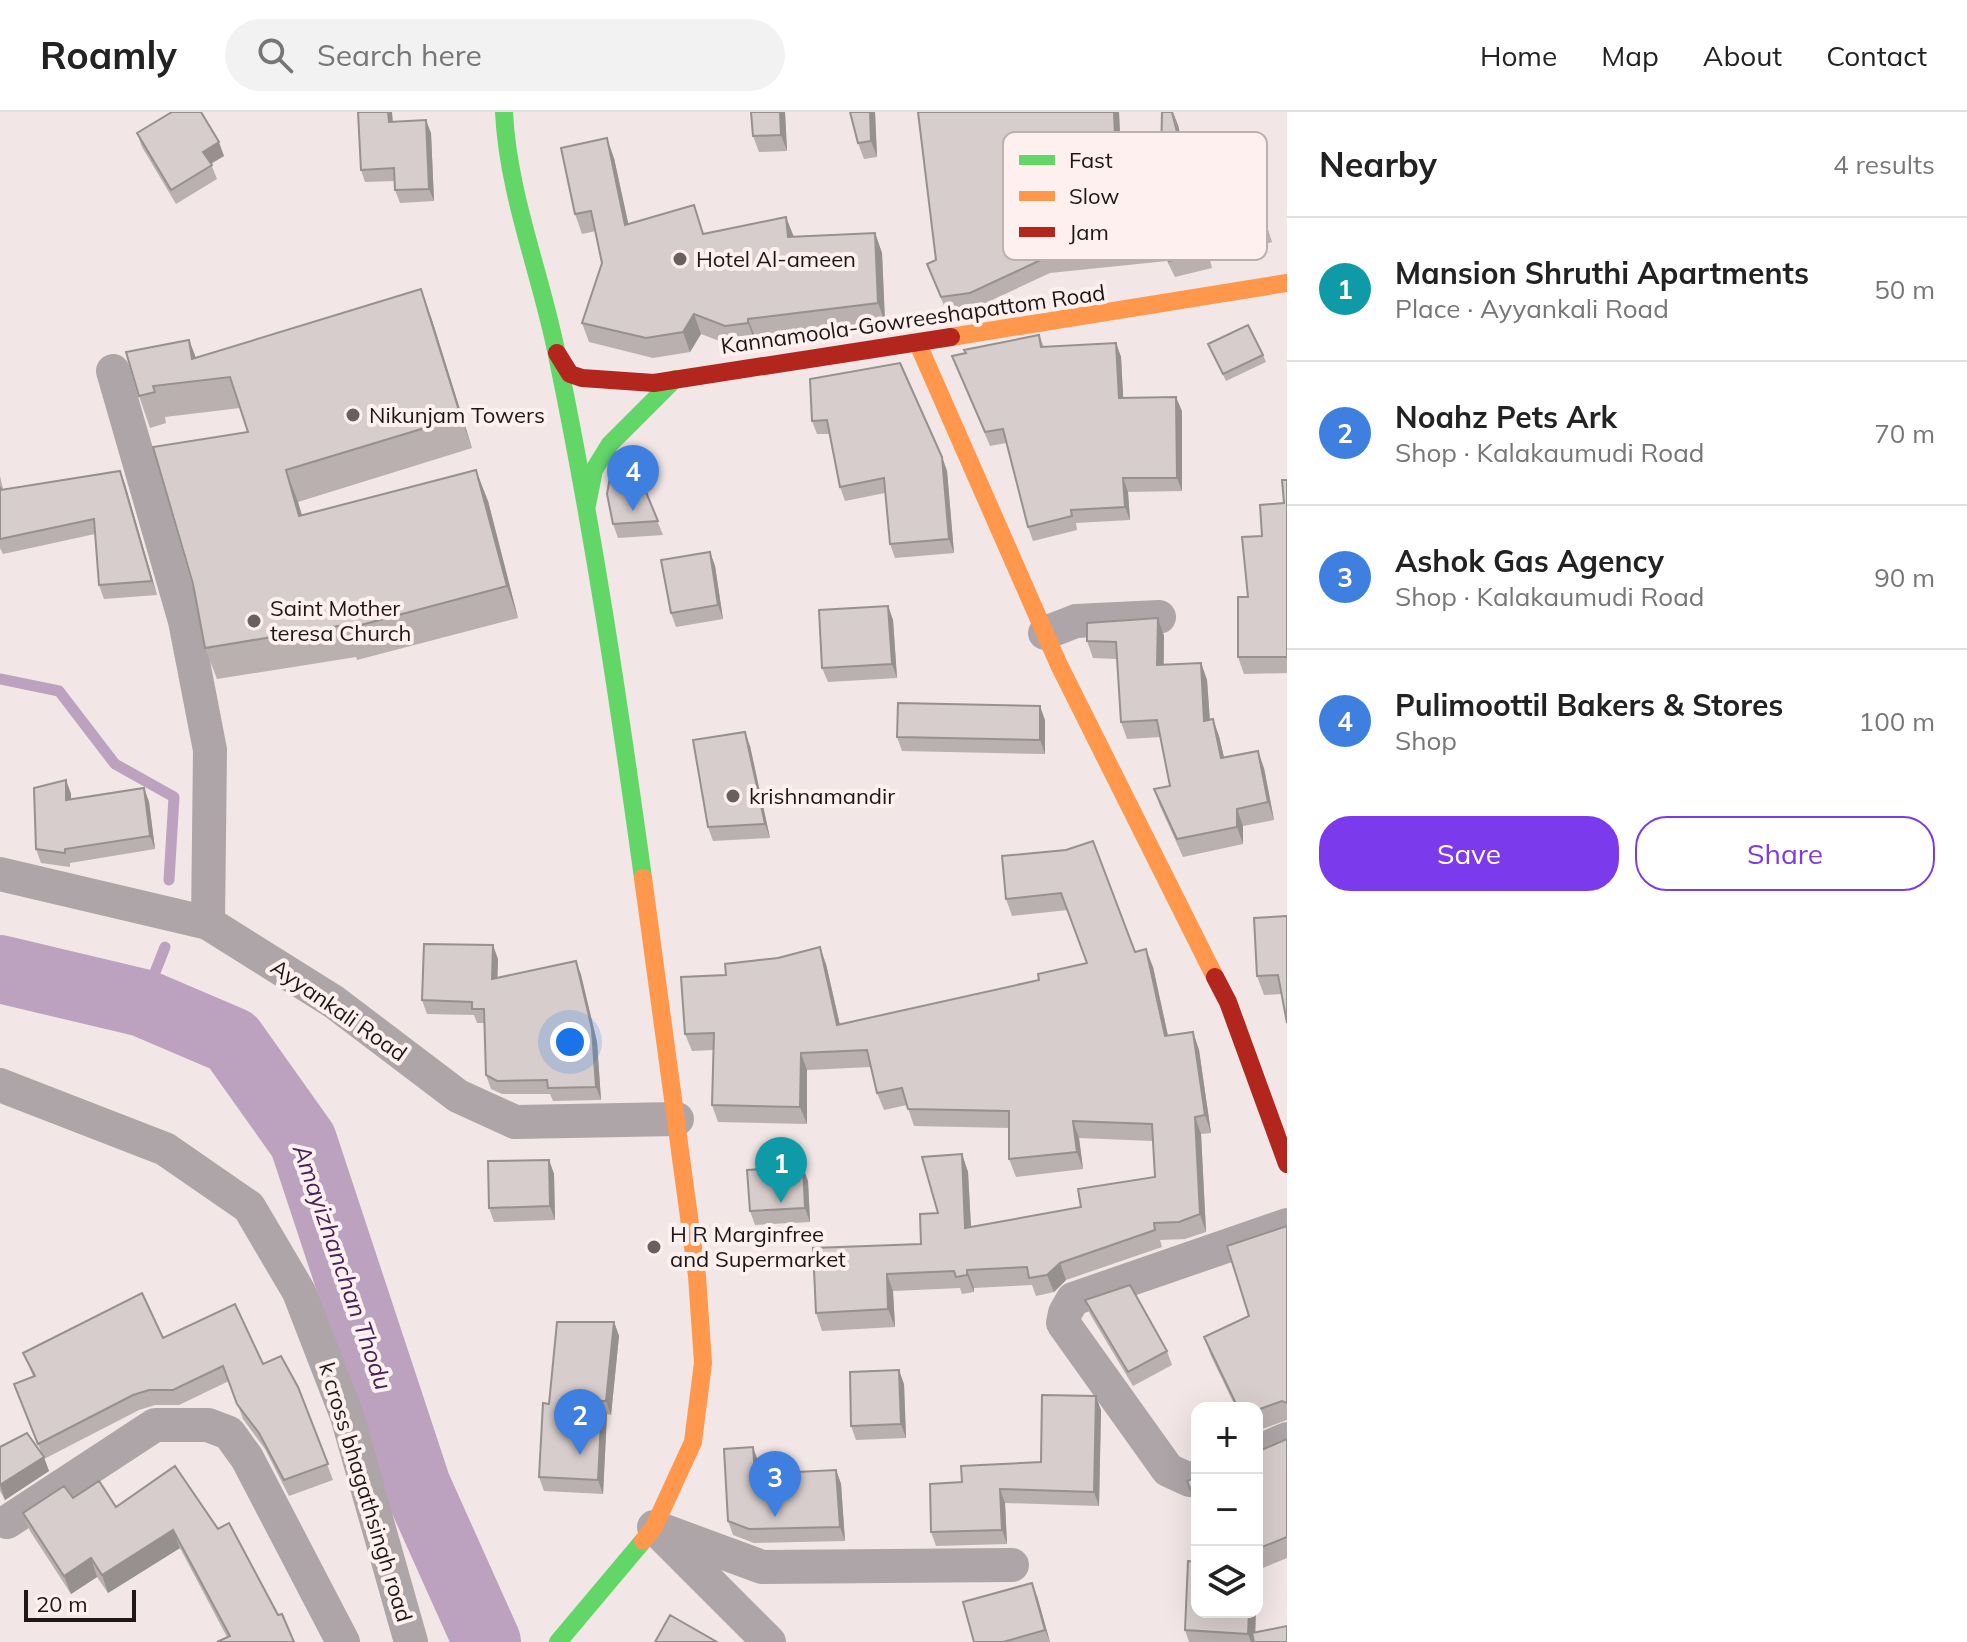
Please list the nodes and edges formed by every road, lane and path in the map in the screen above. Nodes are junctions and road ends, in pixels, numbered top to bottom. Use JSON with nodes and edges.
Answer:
{"nodes":[{"id":1,"x":504,"y":112,"type":"edge"},
{"id":2,"x":1287,"y":283,"type":"edge"},
{"id":3,"x":918,"y":344,"type":"junction"},
{"id":4,"x":557,"y":353,"type":"junction"},
{"id":5,"x":113,"y":371,"type":"dead end"},
{"id":6,"x":675,"y":379,"type":"junction"},
{"id":7,"x":584,"y":516,"type":"junction"},
{"id":8,"x":1159,"y":617,"type":"edge"},
{"id":9,"x":1045,"y":633,"type":"junction"},
{"id":10,"x":0,"y":874,"type":"edge"},
{"id":11,"x":208,"y":923,"type":"junction"},
{"id":12,"x":0,"y":1085,"type":"edge"},
{"id":13,"x":677,"y":1119,"type":"junction"},
{"id":14,"x":1287,"y":1164,"type":"edge"},
{"id":15,"x":1287,"y":1225,"type":"edge"},
{"id":16,"x":1287,"y":1439,"type":"edge"},
{"id":17,"x":1263,"y":1449,"type":"edge"},
{"id":18,"x":1191,"y":1480,"type":"edge"},
{"id":19,"x":7,"y":1522,"type":"dead end"},
{"id":20,"x":654,"y":1527,"type":"junction"},
{"id":21,"x":1012,"y":1565,"type":"dead end"},
{"id":22,"x":343,"y":1642,"type":"edge"},
{"id":23,"x":411,"y":1642,"type":"edge"},
{"id":24,"x":558,"y":1642,"type":"edge"},
{"id":25,"x":769,"y":1642,"type":"edge"}],
"edges":[{"from":1,"to":4,"type":"main road"},
{"from":2,"to":3,"type":"main road","name":"Kannamoola-Gowreeshapattom Road"},
{"from":3,"to":6,"type":"main road","name":"Kannamoola-Gowreeshapattom Road"},
{"from":3,"to":9,"type":"main road"},
{"from":4,"to":6,"type":"main road","name":"Kannamoola-Gowreeshapattom Road"},
{"from":4,"to":7,"type":"main road"},
{"from":5,"to":11,"type":"street"},
{"from":6,"to":7,"type":"main road"},
{"from":7,"to":13,"type":"main road"},
{"from":8,"to":9,"type":"street"},
{"from":9,"to":14,"type":"main road"},
{"from":10,"to":11,"type":"street","name":"Ayyankali Road"},
{"from":11,"to":13,"type":"street","name":"Ayyankali Road"},
{"from":12,"to":23,"type":"street","name":"k cross bhagathsingh road"},
{"from":13,"to":20,"type":"main road"},
{"from":15,"to":18,"type":"street"},
{"from":16,"to":17,"type":"street"},
{"from":19,"to":22,"type":"street"},
{"from":20,"to":21,"type":"street"},
{"from":20,"to":24,"type":"main road"},
{"from":20,"to":25,"type":"street"}]}
